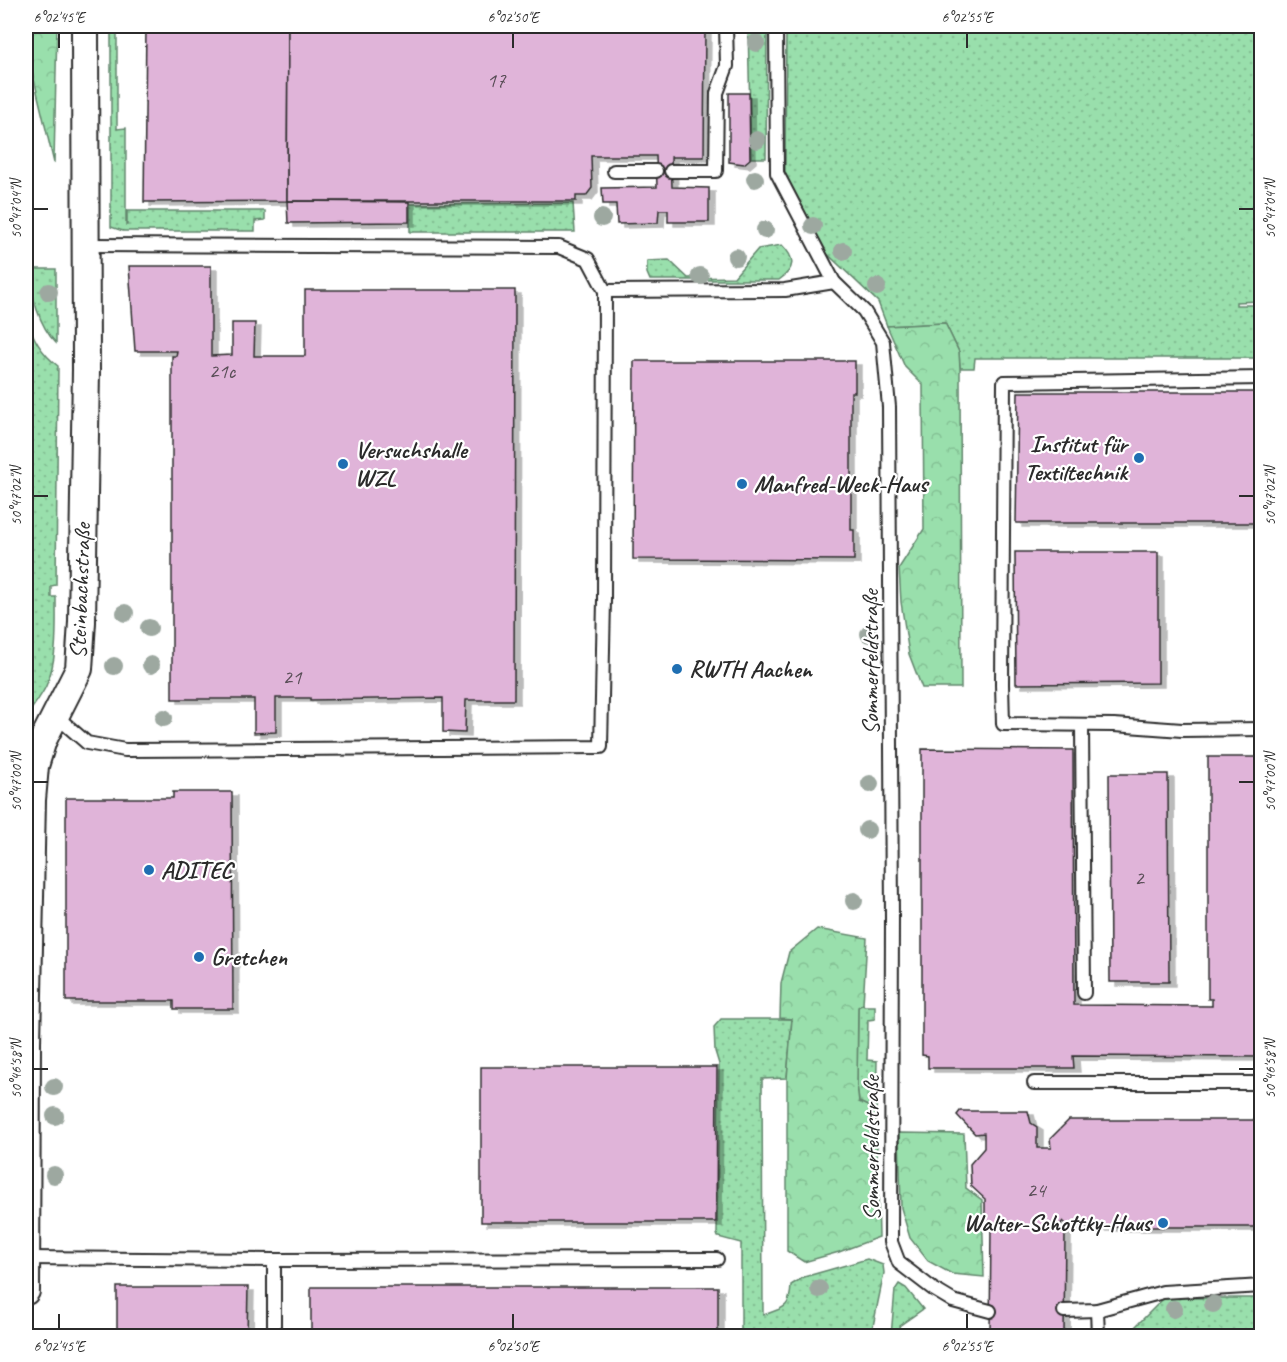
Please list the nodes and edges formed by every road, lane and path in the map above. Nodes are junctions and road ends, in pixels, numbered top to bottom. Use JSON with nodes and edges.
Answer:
{"nodes":[{"id":1,"x":85,"y":26,"type":"edge"},
{"id":2,"x":726,"y":26,"type":"edge"},
{"id":3,"x":776,"y":26,"type":"edge"},
{"id":4,"x":614,"y":171,"type":"dead end"},
{"id":5,"x":656,"y":171,"type":"dead end"},
{"id":6,"x":671,"y":171,"type":"dead end"},
{"id":7,"x":86,"y":245,"type":"junction"},
{"id":8,"x":834,"y":282,"type":"junction"},
{"id":9,"x":605,"y":291,"type":"junction"},
{"id":10,"x":1262,"y":378,"type":"edge"},
{"id":11,"x":56,"y":715,"type":"junction"},
{"id":12,"x":1082,"y":725,"type":"junction"},
{"id":13,"x":1262,"y":729,"type":"edge"},
{"id":14,"x":1083,"y":993,"type":"dead end"},
{"id":15,"x":1034,"y":1083,"type":"dead end"},
{"id":16,"x":1262,"y":1083,"type":"edge"},
{"id":17,"x":26,"y":1258,"type":"edge"},
{"id":18,"x":717,"y":1259,"type":"dead end"},
{"id":19,"x":274,"y":1260,"type":"junction"},
{"id":20,"x":1262,"y":1286,"type":"edge"},
{"id":21,"x":26,"y":1291,"type":"edge"},
{"id":22,"x":1097,"y":1310,"type":"junction"},
{"id":23,"x":990,"y":1311,"type":"dead end"},
{"id":24,"x":1064,"y":1311,"type":"dead end"},
{"id":25,"x":274,"y":1336,"type":"edge"},
{"id":26,"x":1098,"y":1336,"type":"edge"}],
"edges":[{"from":1,"to":7,"type":"street","name":"Steinbachstraße"},
{"from":2,"to":6,"type":"lane"},
{"from":3,"to":8,"type":"lane","name":"Sommerfeldstraße"},
{"from":4,"to":5,"type":"lane"},
{"from":7,"to":9,"type":"lane"},
{"from":7,"to":11,"type":"street","name":"Steinbachstraße"},
{"from":8,"to":9,"type":"lane"},
{"from":8,"to":23,"type":"lane","name":"Sommerfeldstraße"},
{"from":9,"to":11,"type":"lane"},
{"from":10,"to":12,"type":"lane"},
{"from":11,"to":17,"type":"street","name":"Steinbachstraße"},
{"from":12,"to":13,"type":"lane"},
{"from":12,"to":14,"type":"lane"},
{"from":15,"to":16,"type":"lane"},
{"from":17,"to":19,"type":"lane"},
{"from":17,"to":21,"type":"street","name":"Steinbachstraße"},
{"from":18,"to":19,"type":"lane"},
{"from":19,"to":25,"type":"lane"},
{"from":20,"to":22,"type":"lane"},
{"from":22,"to":24,"type":"lane"},
{"from":22,"to":26,"type":"lane"}]}
